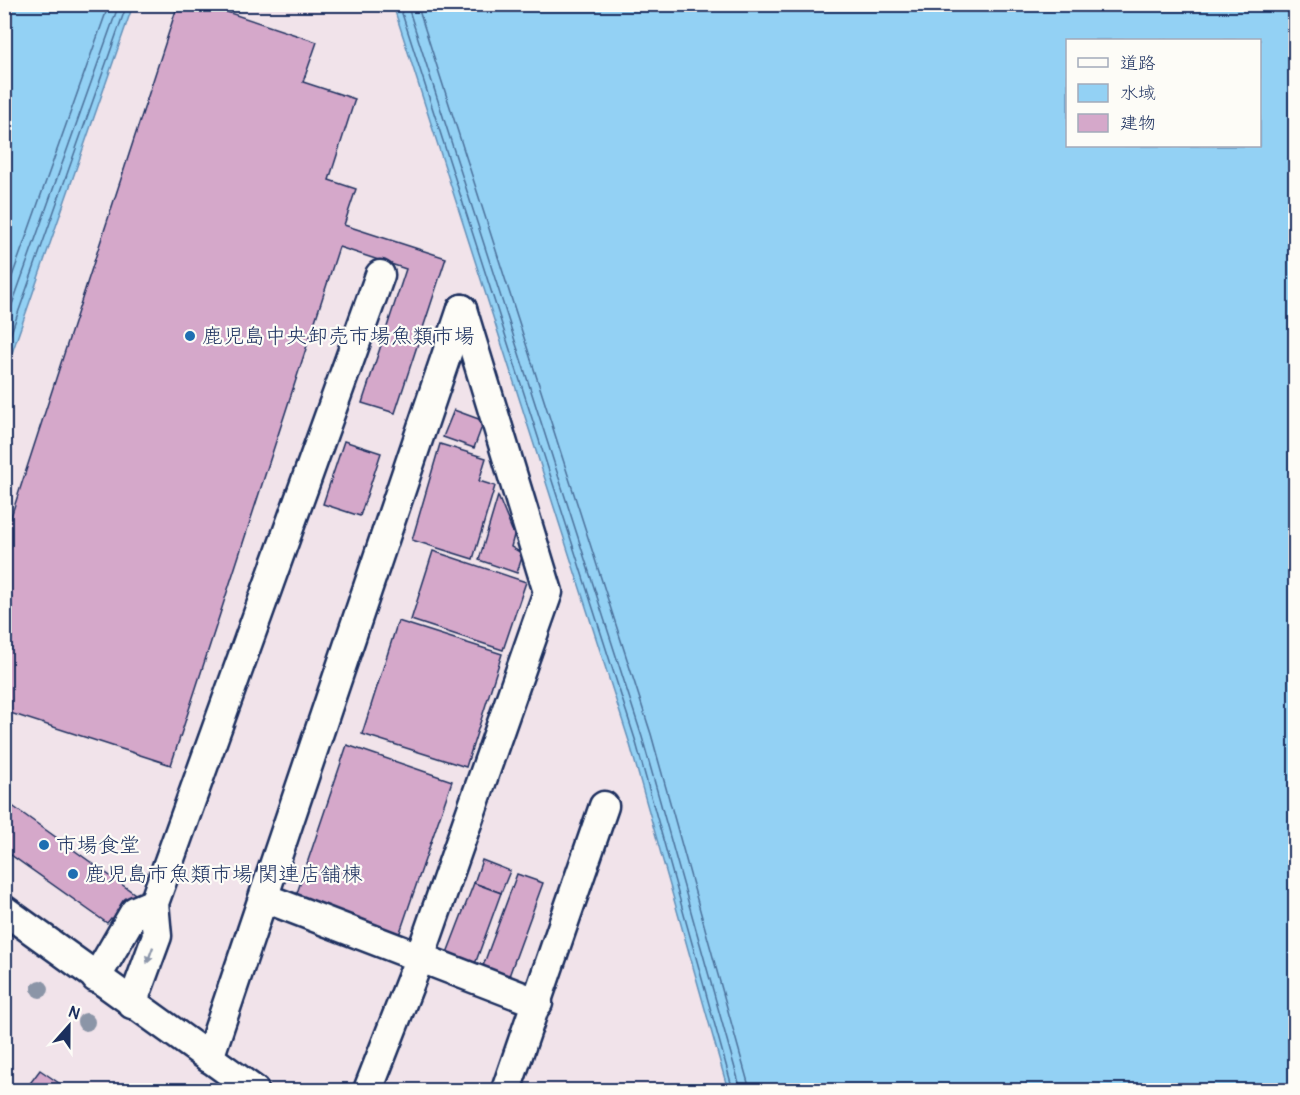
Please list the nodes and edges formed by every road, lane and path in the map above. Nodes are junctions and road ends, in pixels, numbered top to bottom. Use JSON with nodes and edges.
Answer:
{"nodes":[{"id":1,"x":380,"y":275,"type":"dead end"},
{"id":2,"x":604,"y":806,"type":"dead end"},
{"id":3,"x":265,"y":898,"type":"junction"},
{"id":4,"x":154,"y":903,"type":"junction"},
{"id":5,"x":4,"y":910,"type":"edge"},
{"id":6,"x":420,"y":957,"type":"junction"},
{"id":7,"x":96,"y":978,"type":"junction"},
{"id":8,"x":538,"y":1003,"type":"junction"},
{"id":9,"x":132,"y":1004,"type":"junction"},
{"id":10,"x":209,"y":1058,"type":"junction"},
{"id":11,"x":254,"y":1090,"type":"edge"},
{"id":12,"x":368,"y":1090,"type":"edge"},
{"id":13,"x":506,"y":1090,"type":"edge"}],
"edges":[{"from":1,"to":4,"type":"street"},
{"from":2,"to":8,"type":"street"},
{"from":3,"to":6,"type":"street"},
{"from":3,"to":6,"type":"street"},
{"from":3,"to":10,"type":"street"},
{"from":4,"to":7,"type":"street"},
{"from":4,"to":9,"type":"street","one_way":true},
{"from":5,"to":7,"type":"street"},
{"from":6,"to":8,"type":"street"},
{"from":6,"to":12,"type":"street"},
{"from":7,"to":9,"type":"street"},
{"from":8,"to":13,"type":"street"},
{"from":9,"to":10,"type":"street"},
{"from":10,"to":11,"type":"street"}]}
